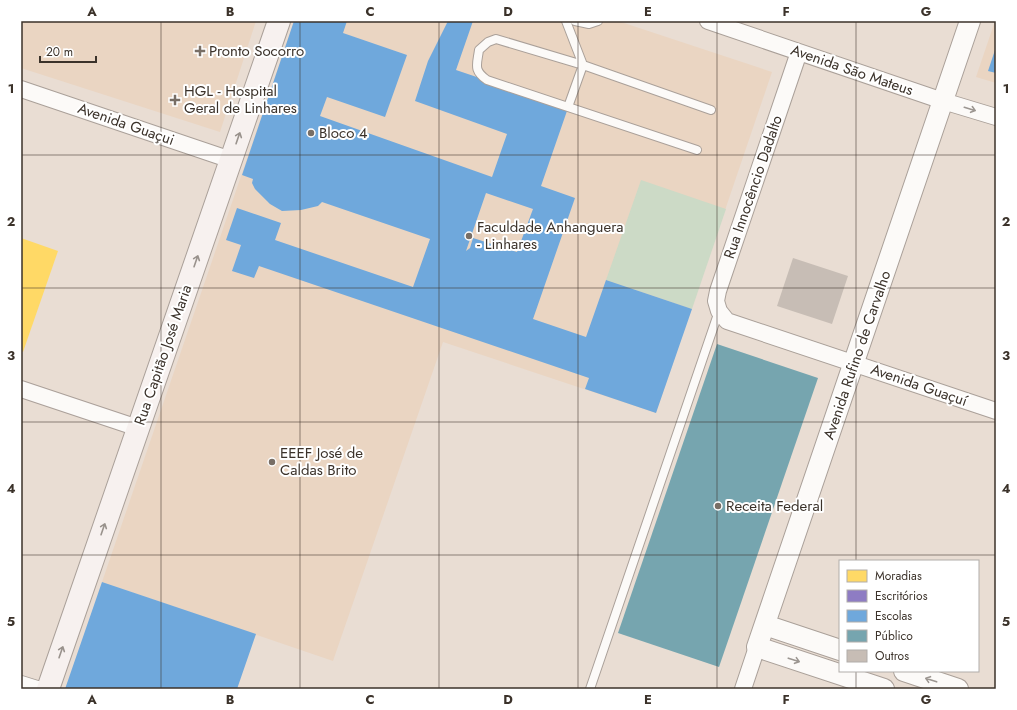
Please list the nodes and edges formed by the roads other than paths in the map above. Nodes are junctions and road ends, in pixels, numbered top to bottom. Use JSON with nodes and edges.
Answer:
{"nodes":[{"id":1,"x":279,"y":21,"type":"edge"},
{"id":2,"x":566,"y":21,"type":"edge"},
{"id":3,"x":575,"y":21,"type":"edge"},
{"id":4,"x":598,"y":21,"type":"edge"},
{"id":5,"x":708,"y":21,"type":"edge"},
{"id":6,"x":970,"y":21,"type":"edge"},
{"id":7,"x":799,"y":52,"type":"junction"},
{"id":8,"x":582,"y":65,"type":"junction"},
{"id":9,"x":21,"y":89,"type":"edge"},
{"id":10,"x":943,"y":100,"type":"junction"},
{"id":11,"x":568,"y":107,"type":"junction"},
{"id":12,"x":711,"y":110,"type":"dead end"},
{"id":13,"x":996,"y":117,"type":"edge"},
{"id":14,"x":697,"y":150,"type":"dead end"},
{"id":15,"x":231,"y":160,"type":"junction"},
{"id":16,"x":723,"y":316,"type":"junction"},
{"id":17,"x":854,"y":364,"type":"junction"},
{"id":18,"x":21,"y":389,"type":"edge"},
{"id":19,"x":996,"y":411,"type":"edge"},
{"id":20,"x":138,"y":428,"type":"junction"},
{"id":21,"x":765,"y":625,"type":"junction"},
{"id":22,"x":757,"y":647,"type":"junction"},
{"id":23,"x":839,"y":650,"type":"edge"},
{"id":24,"x":907,"y":672,"type":"edge"},
{"id":25,"x":21,"y":684,"type":"edge"},
{"id":26,"x":36,"y":689,"type":"edge"},
{"id":27,"x":48,"y":689,"type":"edge"},
{"id":28,"x":590,"y":689,"type":"edge"},
{"id":29,"x":743,"y":689,"type":"edge"},
{"id":30,"x":884,"y":689,"type":"edge"},
{"id":31,"x":958,"y":689,"type":"edge"}],
"edges":[{"from":15,"to":1,"type":"main road","name":"Rua Capitão José Maria","one_way":true},
{"from":2,"to":8,"type":"lane"},
{"from":3,"to":4,"type":"lane"},
{"from":5,"to":7,"type":"street","name":"Avenida São Mateus"},
{"from":6,"to":10,"type":"street","name":"Avenida Rufino de Carvalho"},
{"from":7,"to":10,"type":"street","name":"Avenida São Mateus"},
{"from":7,"to":16,"type":"street","name":"Rua Innocêncio Dadalto"},
{"from":8,"to":11,"type":"lane"},
{"from":8,"to":11,"type":"lane"},
{"from":8,"to":12,"type":"lane"},
{"from":9,"to":15,"type":"street","name":"Avenida Guaçui"},
{"from":10,"to":13,"type":"street","name":"Avenida São Mateus","one_way":true},
{"from":10,"to":17,"type":"street","name":"Avenida Rufino de Carvalho"},
{"from":11,"to":14,"type":"lane"},
{"from":20,"to":15,"type":"main road","name":"Rua Capitão José Maria","one_way":true},
{"from":16,"to":17,"type":"street","name":"Avenida Guaçuí"},
{"from":16,"to":28,"type":"lane"},
{"from":17,"to":19,"type":"street","name":"Avenida Guaçuí"},
{"from":17,"to":21,"type":"street","name":"Avenida Rufino de Carvalho"},
{"from":18,"to":20,"type":"street"},
{"from":27,"to":20,"type":"main road","name":"Rua Capitão José Maria","one_way":true},
{"from":21,"to":22,"type":"street","name":"Avenida Rufino de Carvalho"},
{"from":21,"to":23,"type":"street"},
{"from":22,"to":29,"type":"street","name":"Avenida Rufino de Carvalho"},
{"from":22,"to":30,"type":"street","one_way":true},
{"from":31,"to":24,"type":"street","one_way":true},
{"from":25,"to":26,"type":"street"}]}
